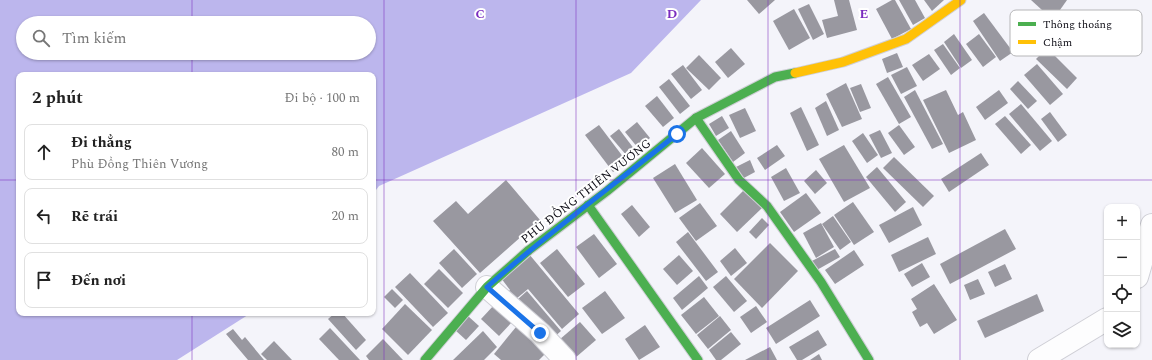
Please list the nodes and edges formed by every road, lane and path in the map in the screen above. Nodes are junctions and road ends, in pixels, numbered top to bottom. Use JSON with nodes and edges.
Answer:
{"nodes":[{"id":1,"x":962,"y":0,"type":"edge"},
{"id":2,"x":696,"y":118,"type":"junction"},
{"id":3,"x":588,"y":205,"type":"junction"},
{"id":4,"x":1152,"y":225,"type":"edge"},
{"id":5,"x":1137,"y":276,"type":"edge"},
{"id":6,"x":487,"y":287,"type":"junction"},
{"id":7,"x":1104,"y":321,"type":"edge"},
{"id":8,"x":425,"y":360,"type":"edge"},
{"id":9,"x":565,"y":360,"type":"edge"},
{"id":10,"x":698,"y":360,"type":"edge"},
{"id":11,"x":870,"y":360,"type":"edge"},
{"id":12,"x":1039,"y":360,"type":"edge"}],
"edges":[{"from":1,"to":2,"type":"street","name":"PHÙ ĐỔNG THIÊN VƯƠNG"},
{"from":2,"to":3,"type":"street","name":"PHÙ ĐỔNG THIÊN VƯƠNG"},
{"from":2,"to":11,"type":"street"},
{"from":3,"to":6,"type":"street","name":"PHÙ ĐỔNG THIÊN VƯƠNG"},
{"from":3,"to":10,"type":"street"},
{"from":4,"to":5,"type":"street"},
{"from":6,"to":8,"type":"street","name":"PHÙ ĐỔNG THIÊN VƯƠNG"},
{"from":6,"to":9,"type":"street"},
{"from":7,"to":12,"type":"street"}]}
